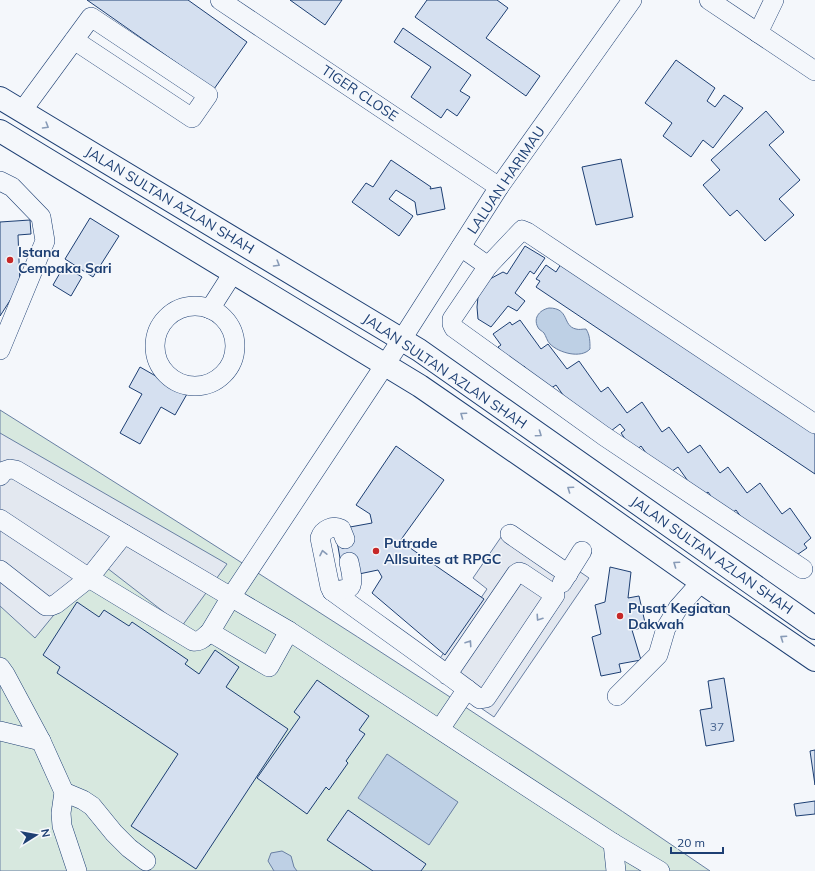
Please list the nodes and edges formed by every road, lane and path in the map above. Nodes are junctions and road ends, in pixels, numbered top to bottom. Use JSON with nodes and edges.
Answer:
{"nodes":[{"id":1,"x":220,"y":0,"type":"edge"},
{"id":2,"x":632,"y":0,"type":"edge"},
{"id":3,"x":709,"y":0,"type":"edge"},
{"id":4,"x":774,"y":0,"type":"edge"},
{"id":5,"x":758,"y":33,"type":"junction"},
{"id":6,"x":74,"y":40,"type":"junction"},
{"id":7,"x":815,"y":71,"type":"edge"},
{"id":8,"x":0,"y":98,"type":"edge"},
{"id":9,"x":22,"y":111,"type":"junction"},
{"id":10,"x":0,"y":131,"type":"edge"},
{"id":11,"x":0,"y":181,"type":"edge"},
{"id":12,"x":500,"y":187,"type":"junction"},
{"id":13,"x":461,"y":247,"type":"junction"},
{"id":14,"x":488,"y":266,"type":"junction"},
{"id":15,"x":233,"y":273,"type":"junction"},
{"id":16,"x":210,"y":309,"type":"junction"},
{"id":17,"x":402,"y":339,"type":"junction"},
{"id":18,"x":0,"y":350,"type":"edge"},
{"id":19,"x":385,"y":364,"type":"junction"},
{"id":20,"x":815,"y":424,"type":"edge"},
{"id":21,"x":0,"y":476,"type":"edge"},
{"id":22,"x":0,"y":519,"type":"edge"},
{"id":23,"x":124,"y":534,"type":"junction"},
{"id":24,"x":510,"y":534,"type":"dead end"},
{"id":25,"x":345,"y":539,"type":"dead end"},
{"id":26,"x":582,"y":551,"type":"dead end"},
{"id":27,"x":349,"y":562,"type":"dead end"},
{"id":28,"x":803,"y":569,"type":"dead end"},
{"id":29,"x":0,"y":570,"type":"edge"},
{"id":30,"x":568,"y":574,"type":"junction"},
{"id":31,"x":90,"y":578,"type":"junction"},
{"id":32,"x":701,"y":582,"type":"junction"},
{"id":33,"x":332,"y":591,"type":"junction"},
{"id":34,"x":555,"y":595,"type":"junction"},
{"id":35,"x":231,"y":597,"type":"junction"},
{"id":36,"x":815,"y":628,"type":"edge"},
{"id":37,"x":289,"y":631,"type":"junction"},
{"id":38,"x":210,"y":632,"type":"junction"},
{"id":39,"x":815,"y":660,"type":"edge"},
{"id":40,"x":0,"y":667,"type":"edge"},
{"id":41,"x":447,"y":675,"type":"junction"},
{"id":42,"x":467,"y":689,"type":"junction"},
{"id":43,"x":617,"y":696,"type":"dead end"},
{"id":44,"x":440,"y":729,"type":"junction"},
{"id":45,"x":0,"y":731,"type":"edge"},
{"id":46,"x":42,"y":741,"type":"junction"},
{"id":47,"x":64,"y":792,"type":"junction"},
{"id":48,"x":613,"y":843,"type":"junction"},
{"id":49,"x":146,"y":861,"type":"dead end"},
{"id":50,"x":77,"y":871,"type":"edge"},
{"id":51,"x":616,"y":871,"type":"edge"},
{"id":52,"x":660,"y":871,"type":"edge"}],
"edges":[{"from":1,"to":12,"type":"street","name":"TIGER CLOSE"},
{"from":2,"to":12,"type":"street","name":"LALUAN HARIMAU"},
{"from":3,"to":5,"type":"street"},
{"from":4,"to":5,"type":"street"},
{"from":5,"to":7,"type":"street"},
{"from":6,"to":6,"type":"street"},
{"from":6,"to":9,"type":"street"},
{"from":8,"to":9,"type":"main road","name":"JALAN SULTAN AZLAN SHAH"},
{"from":9,"to":17,"type":"main road","name":"JALAN SULTAN AZLAN SHAH","one_way":true},
{"from":10,"to":15,"type":"main road","name":"JALAN SULTAN AZLAN SHAH"},
{"from":11,"to":18,"type":"street"},
{"from":12,"to":13,"type":"street","name":"LALUAN HARIMAU"},
{"from":13,"to":14,"type":"street"},
{"from":13,"to":17,"type":"street","name":"LALUAN HARIMAU"},
{"from":14,"to":20,"type":"street"},
{"from":14,"to":28,"type":"street"},
{"from":15,"to":16,"type":"street"},
{"from":15,"to":19,"type":"main road","name":"JALAN SULTAN AZLAN SHAH"},
{"from":16,"to":16,"type":"street"},
{"from":17,"to":19,"type":"street","name":"LALUAN HARIMAU"},
{"from":17,"to":36,"type":"main road","name":"JALAN SULTAN AZLAN SHAH","one_way":true},
{"from":32,"to":19,"type":"main road","name":"JALAN SULTAN AZLAN SHAH","one_way":true},
{"from":19,"to":35,"type":"street","name":"LALUAN HARIMAU"},
{"from":21,"to":23,"type":"street"},
{"from":22,"to":31,"type":"street"},
{"from":23,"to":31,"type":"street"},
{"from":23,"to":35,"type":"street"},
{"from":24,"to":30,"type":"street"},
{"from":33,"to":25,"type":"street","one_way":true},
{"from":26,"to":30,"type":"street"},
{"from":27,"to":33,"type":"street"},
{"from":29,"to":31,"type":"street"},
{"from":30,"to":34,"type":"street"},
{"from":31,"to":38,"type":"street"},
{"from":39,"to":32,"type":"main road","name":"JALAN SULTAN AZLAN SHAH","one_way":true},
{"from":32,"to":43,"type":"street"},
{"from":33,"to":41,"type":"street"},
{"from":41,"to":34,"type":"street","one_way":true},
{"from":34,"to":42,"type":"street","one_way":true},
{"from":35,"to":37,"type":"street"},
{"from":35,"to":38,"type":"street","name":"LALUAN HARIMAU"},
{"from":37,"to":38,"type":"street"},
{"from":37,"to":44,"type":"street"},
{"from":40,"to":46,"type":"street"},
{"from":41,"to":42,"type":"street"},
{"from":42,"to":44,"type":"street"},
{"from":44,"to":48,"type":"street"},
{"from":45,"to":46,"type":"street"},
{"from":46,"to":47,"type":"street"},
{"from":47,"to":49,"type":"street"},
{"from":47,"to":50,"type":"street"},
{"from":48,"to":51,"type":"street"},
{"from":48,"to":52,"type":"street"}]}
